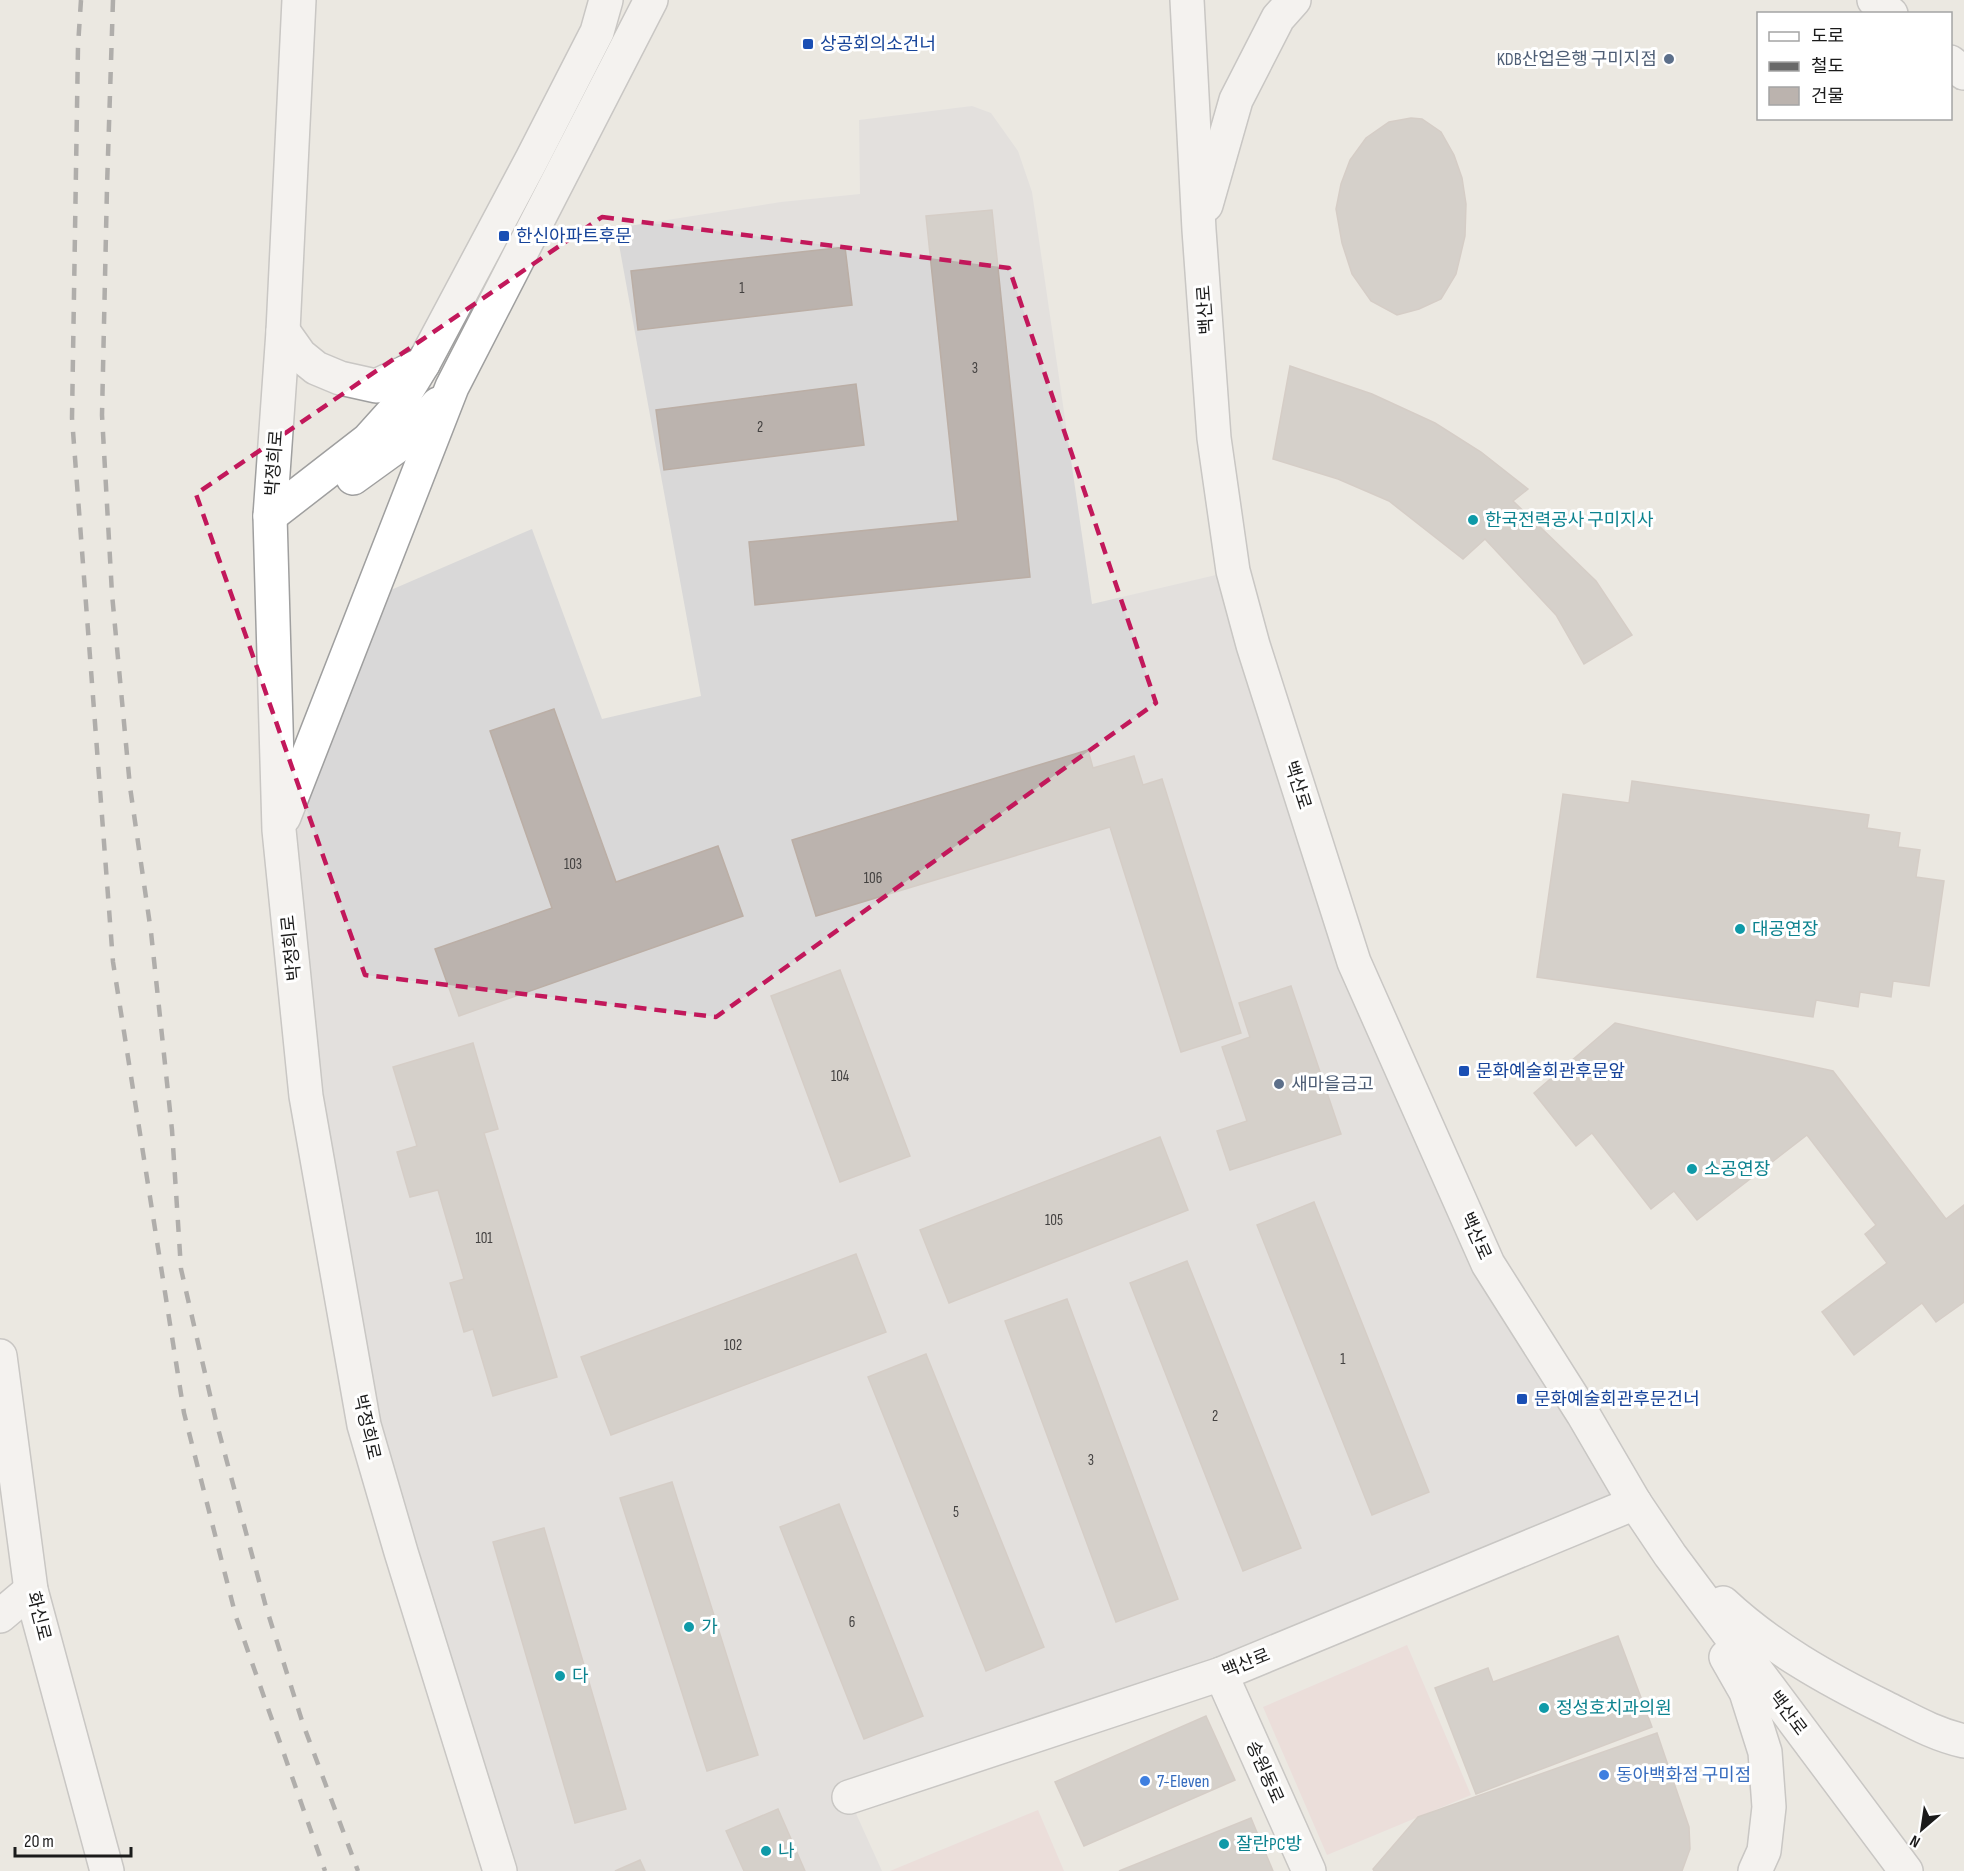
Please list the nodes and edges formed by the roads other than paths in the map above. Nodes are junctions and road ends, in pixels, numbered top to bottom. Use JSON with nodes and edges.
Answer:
{"nodes":[{"id":1,"x":299,"y":0,"type":"edge"},
{"id":2,"x":606,"y":0,"type":"edge"},
{"id":3,"x":651,"y":0,"type":"edge"},
{"id":4,"x":1187,"y":0,"type":"edge"},
{"id":5,"x":1294,"y":0,"type":"edge"},
{"id":6,"x":1874,"y":0,"type":"edge"},
{"id":7,"x":1889,"y":12,"type":"edge"},
{"id":8,"x":1952,"y":64,"type":"edge"},
{"id":9,"x":1964,"y":74,"type":"edge"},
{"id":10,"x":1199,"y":230,"type":"junction"},
{"id":11,"x":283,"y":332,"type":"junction"},
{"id":12,"x":423,"y":364,"type":"junction"},
{"id":13,"x":452,"y":387,"type":"junction"},
{"id":14,"x":270,"y":516,"type":"junction"},
{"id":15,"x":279,"y":830,"type":"junction"},
{"id":16,"x":0,"y":1356,"type":"edge"},
{"id":17,"x":1635,"y":1503,"type":"junction"},
{"id":18,"x":1670,"y":1555,"type":"junction"},
{"id":19,"x":31,"y":1590,"type":"junction"},
{"id":20,"x":0,"y":1617,"type":"edge"},
{"id":21,"x":1221,"y":1674,"type":"junction"},
{"id":22,"x":1964,"y":1741,"type":"edge"},
{"id":23,"x":849,"y":1797,"type":"dead end"},
{"id":24,"x":107,"y":1871,"type":"edge"},
{"id":25,"x":500,"y":1871,"type":"edge"},
{"id":26,"x":1309,"y":1871,"type":"edge"},
{"id":27,"x":1755,"y":1871,"type":"edge"},
{"id":28,"x":1906,"y":1871,"type":"edge"}],
"edges":[{"from":1,"to":11,"type":"street","name":"박정희로"},
{"from":2,"to":12,"type":"street"},
{"from":3,"to":13,"type":"street"},
{"from":4,"to":10,"type":"street","name":"백산로"},
{"from":5,"to":10,"type":"street"},
{"from":6,"to":7,"type":"street"},
{"from":8,"to":9,"type":"street"},
{"from":10,"to":17,"type":"street","name":"백산로"},
{"from":11,"to":12,"type":"street"},
{"from":11,"to":14,"type":"street","name":"박정희로"},
{"from":12,"to":14,"type":"street"},
{"from":13,"to":14,"type":"street"},
{"from":13,"to":15,"type":"street"},
{"from":14,"to":15,"type":"street","name":"박정희로"},
{"from":15,"to":25,"type":"street","name":"박정희로"},
{"from":16,"to":19,"type":"street","name":"화신로"},
{"from":17,"to":18,"type":"street","name":"백산로"},
{"from":17,"to":21,"type":"street","name":"백산로"},
{"from":18,"to":22,"type":"street","name":"백산로"},
{"from":18,"to":27,"type":"street","name":"백산로"},
{"from":18,"to":28,"type":"street","name":"백산로"},
{"from":19,"to":20,"type":"street"},
{"from":19,"to":24,"type":"street","name":"화신로"},
{"from":21,"to":23,"type":"street","name":"백산로"},
{"from":21,"to":26,"type":"street","name":"송원동로"}]}
